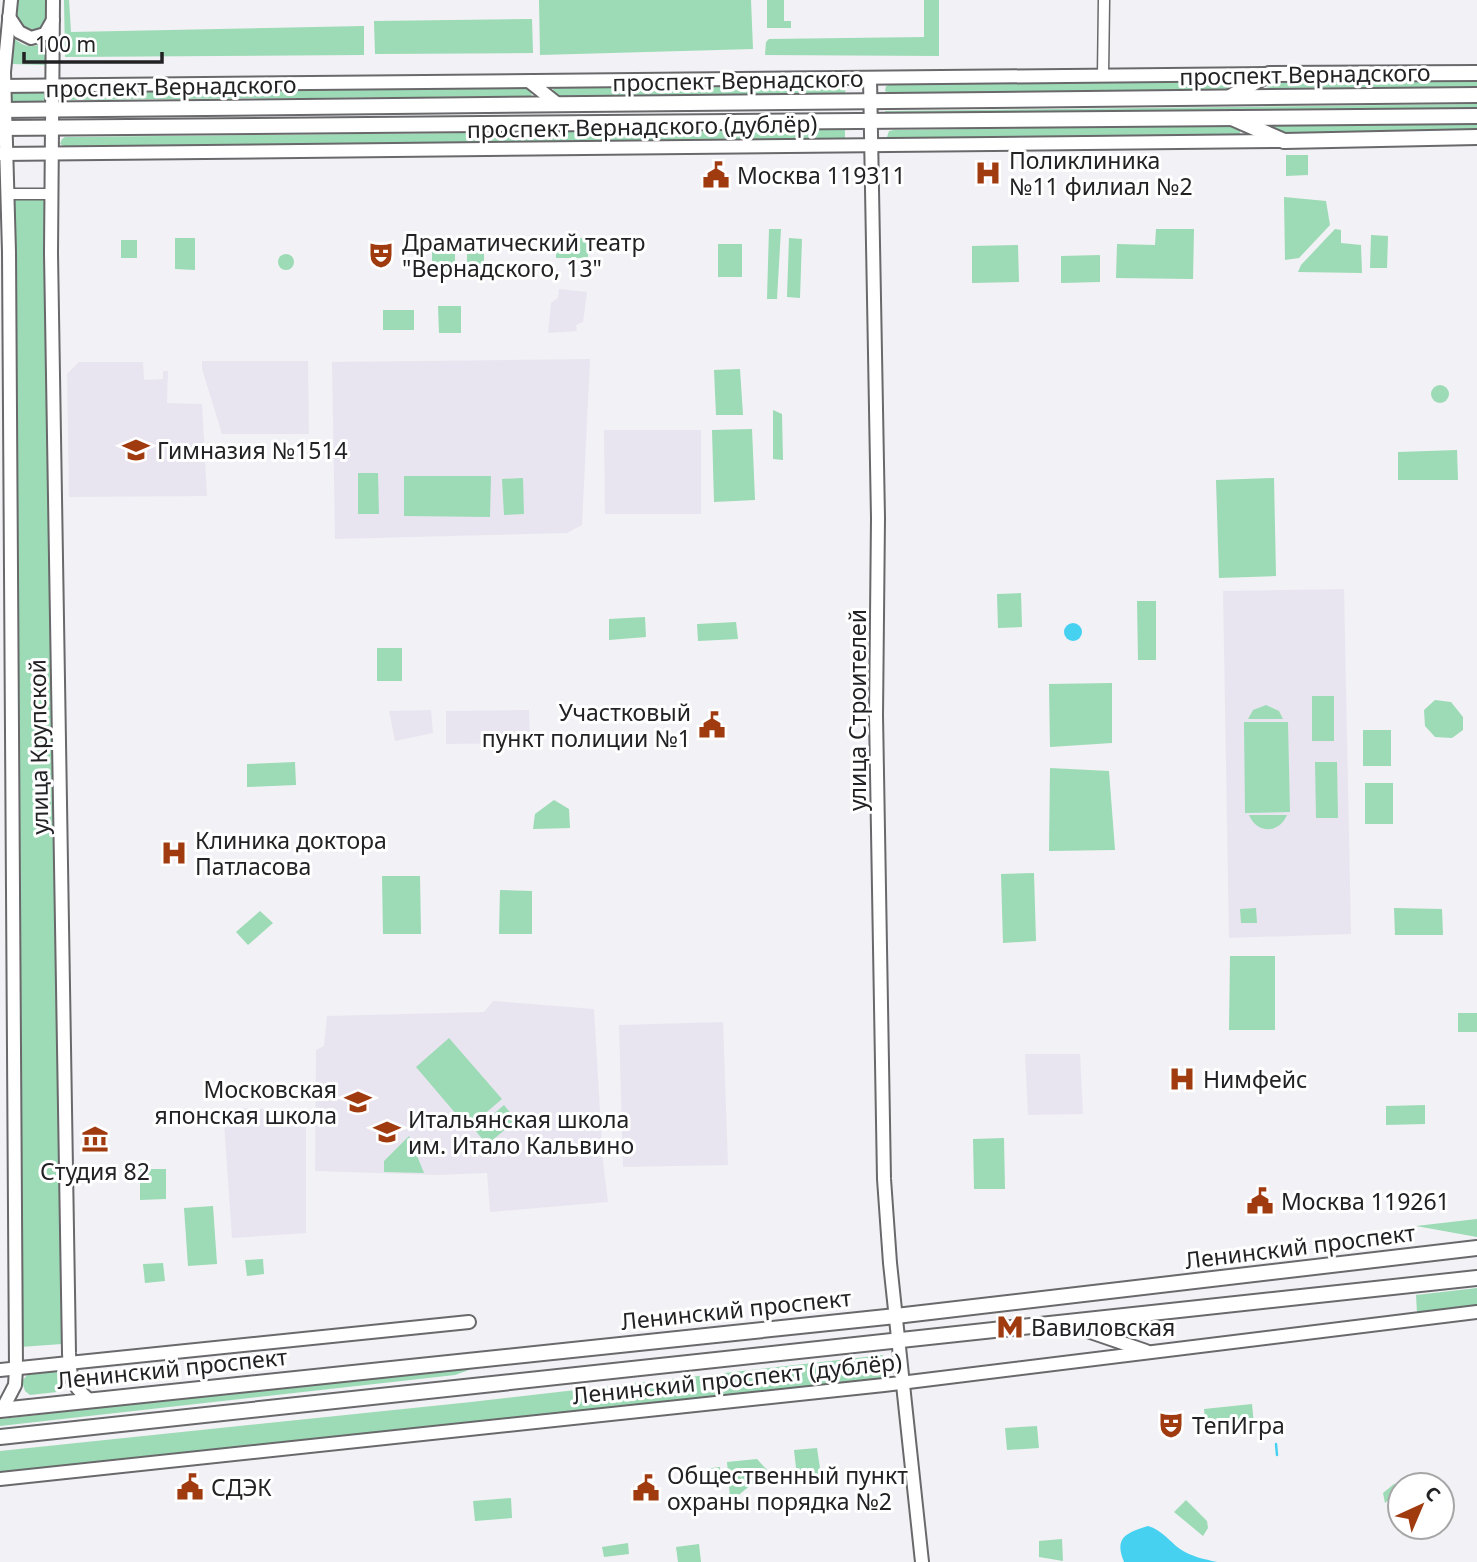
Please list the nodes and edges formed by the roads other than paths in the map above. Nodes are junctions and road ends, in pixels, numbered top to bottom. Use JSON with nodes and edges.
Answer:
{"nodes":[{"id":1,"x":11,"y":0,"type":"edge"},
{"id":2,"x":53,"y":0,"type":"edge"},
{"id":3,"x":1104,"y":0,"type":"edge"},
{"id":4,"x":9,"y":17,"type":"junction"},
{"id":5,"x":53,"y":20,"type":"junction"},
{"id":6,"x":1477,"y":73,"type":"edge"},
{"id":7,"x":1269,"y":74,"type":"junction"},
{"id":8,"x":1103,"y":76,"type":"junction"},
{"id":9,"x":870,"y":79,"type":"junction"},
{"id":10,"x":530,"y":82,"type":"junction"},
{"id":11,"x":2,"y":86,"type":"edge"},
{"id":12,"x":52,"y":86,"type":"junction"},
{"id":13,"x":1477,"y":95,"type":"edge"},
{"id":14,"x":1230,"y":97,"type":"junction"},
{"id":15,"x":870,"y":102,"type":"junction"},
{"id":16,"x":559,"y":105,"type":"junction"},
{"id":17,"x":2,"y":110,"type":"edge"},
{"id":18,"x":51,"y":110,"type":"junction"},
{"id":19,"x":1477,"y":116,"type":"edge"},
{"id":20,"x":1232,"y":118,"type":"junction"},
{"id":21,"x":870,"y":121,"type":"junction"},
{"id":22,"x":2,"y":128,"type":"edge"},
{"id":23,"x":51,"y":128,"type":"junction"},
{"id":24,"x":1477,"y":136,"type":"edge"},
{"id":25,"x":1284,"y":141,"type":"junction"},
{"id":26,"x":870,"y":146,"type":"junction"},
{"id":27,"x":3,"y":154,"type":"edge"},
{"id":28,"x":51,"y":154,"type":"junction"},
{"id":29,"x":7,"y":194,"type":"junction"},
{"id":30,"x":51,"y":194,"type":"junction"},
{"id":31,"x":1477,"y":1248,"type":"edge"},
{"id":32,"x":1477,"y":1278,"type":"edge"},
{"id":33,"x":1477,"y":1312,"type":"edge"},
{"id":34,"x":895,"y":1316,"type":"junction"},
{"id":35,"x":469,"y":1322,"type":"dead end"},
{"id":36,"x":1064,"y":1322,"type":"junction"},
{"id":37,"x":898,"y":1340,"type":"junction"},
{"id":38,"x":1149,"y":1352,"type":"junction"},
{"id":39,"x":69,"y":1364,"type":"junction"},
{"id":40,"x":0,"y":1370,"type":"edge"},
{"id":41,"x":16,"y":1370,"type":"junction"},
{"id":42,"x":902,"y":1382,"type":"junction"},
{"id":43,"x":88,"y":1399,"type":"junction"},
{"id":44,"x":1,"y":1410,"type":"edge"},
{"id":45,"x":0,"y":1437,"type":"edge"},
{"id":46,"x":0,"y":1479,"type":"edge"},
{"id":47,"x":922,"y":1562,"type":"edge"}],
"edges":[{"from":1,"to":4,"type":"street","name":"улица Крупской"},
{"from":2,"to":5,"type":"street","name":"улица Крупской"},
{"from":3,"to":8,"type":"street"},
{"from":4,"to":5,"type":"street"},
{"from":4,"to":11,"type":"street","name":"улица Крупской"},
{"from":5,"to":12,"type":"street","name":"улица Крупской"},
{"from":6,"to":7,"type":"main road","name":"проспект Вернадского (дублёр)"},
{"from":7,"to":8,"type":"street","name":"проспект Вернадского (дублёр)"},
{"from":7,"to":14,"type":"main road"},
{"from":8,"to":9,"type":"street","name":"проспект Вернадского (дублёр)"},
{"from":9,"to":10,"type":"street","name":"проспект Вернадского (дублёр)"},
{"from":9,"to":15,"type":"street","name":"улица Строителей"},
{"from":10,"to":12,"type":"street","name":"проспект Вернадского (дублёр)"},
{"from":10,"to":16,"type":"street"},
{"from":11,"to":12,"type":"street","name":"проспект Вернадского (дублёр)"},
{"from":11,"to":17,"type":"street","name":"улица Крупской"},
{"from":12,"to":18,"type":"street","name":"улица Крупской"},
{"from":13,"to":14,"type":"main road","name":"проспект Вернадского"},
{"from":14,"to":15,"type":"main road","name":"проспект Вернадского"},
{"from":15,"to":16,"type":"main road","name":"проспект Вернадского"},
{"from":15,"to":21,"type":"street","name":"улица Строителей"},
{"from":16,"to":18,"type":"main road","name":"проспект Вернадского"},
{"from":17,"to":18,"type":"main road","name":"проспект Вернадского"},
{"from":17,"to":22,"type":"street","name":"улица Крупской"},
{"from":18,"to":23,"type":"street","name":"улица Крупской"},
{"from":19,"to":20,"type":"main road","name":"проспект Вернадского"},
{"from":20,"to":21,"type":"main road","name":"проспект Вернадского"},
{"from":20,"to":25,"type":"main road","name":"проспект Вернадского (дублёр)"},
{"from":21,"to":23,"type":"main road","name":"проспект Вернадского"},
{"from":21,"to":26,"type":"street","name":"улица Строителей"},
{"from":22,"to":23,"type":"main road","name":"проспект Вернадского"},
{"from":22,"to":27,"type":"street","name":"улица Крупской"},
{"from":23,"to":28,"type":"street","name":"улица Крупской"},
{"from":24,"to":25,"type":"main road","name":"проспект Вернадского (дублёр)"},
{"from":25,"to":26,"type":"street","name":"проспект Вернадского (дублёр)"},
{"from":26,"to":28,"type":"street","name":"проспект Вернадского (дублёр)"},
{"from":26,"to":34,"type":"street","name":"улица Строителей"},
{"from":27,"to":28,"type":"street","name":"проспект Вернадского (дублёр)"},
{"from":27,"to":29,"type":"street","name":"улица Крупской"},
{"from":28,"to":30,"type":"street","name":"улица Крупской"},
{"from":29,"to":30,"type":"street"},
{"from":29,"to":41,"type":"street","name":"улица Крупской"},
{"from":30,"to":39,"type":"street","name":"улица Крупской"},
{"from":31,"to":34,"type":"main road","name":"Ленинский проспект"},
{"from":32,"to":36,"type":"main road","name":"Ленинский проспект"},
{"from":33,"to":38,"type":"street","name":"Ленинский проспект (дублёр)"},
{"from":34,"to":37,"type":"street","name":"улица Строителей"},
{"from":34,"to":43,"type":"main road","name":"Ленинский проспект"},
{"from":35,"to":39,"type":"street"},
{"from":36,"to":37,"type":"main road","name":"Ленинский проспект"},
{"from":36,"to":38,"type":"street"},
{"from":37,"to":42,"type":"street","name":"улица Строителей"},
{"from":37,"to":45,"type":"main road","name":"Ленинский проспект"},
{"from":38,"to":42,"type":"street","name":"Ленинский проспект (дублёр)"},
{"from":39,"to":41,"type":"street"},
{"from":39,"to":43,"type":"street","name":"улица Крупской"},
{"from":40,"to":41,"type":"street"},
{"from":41,"to":44,"type":"street","name":"улица Крупской"},
{"from":42,"to":46,"type":"street","name":"Ленинский проспект (дублёр)"},
{"from":42,"to":47,"type":"street","name":"улица Строителей"},
{"from":43,"to":44,"type":"main road","name":"Ленинский проспект"}]}
